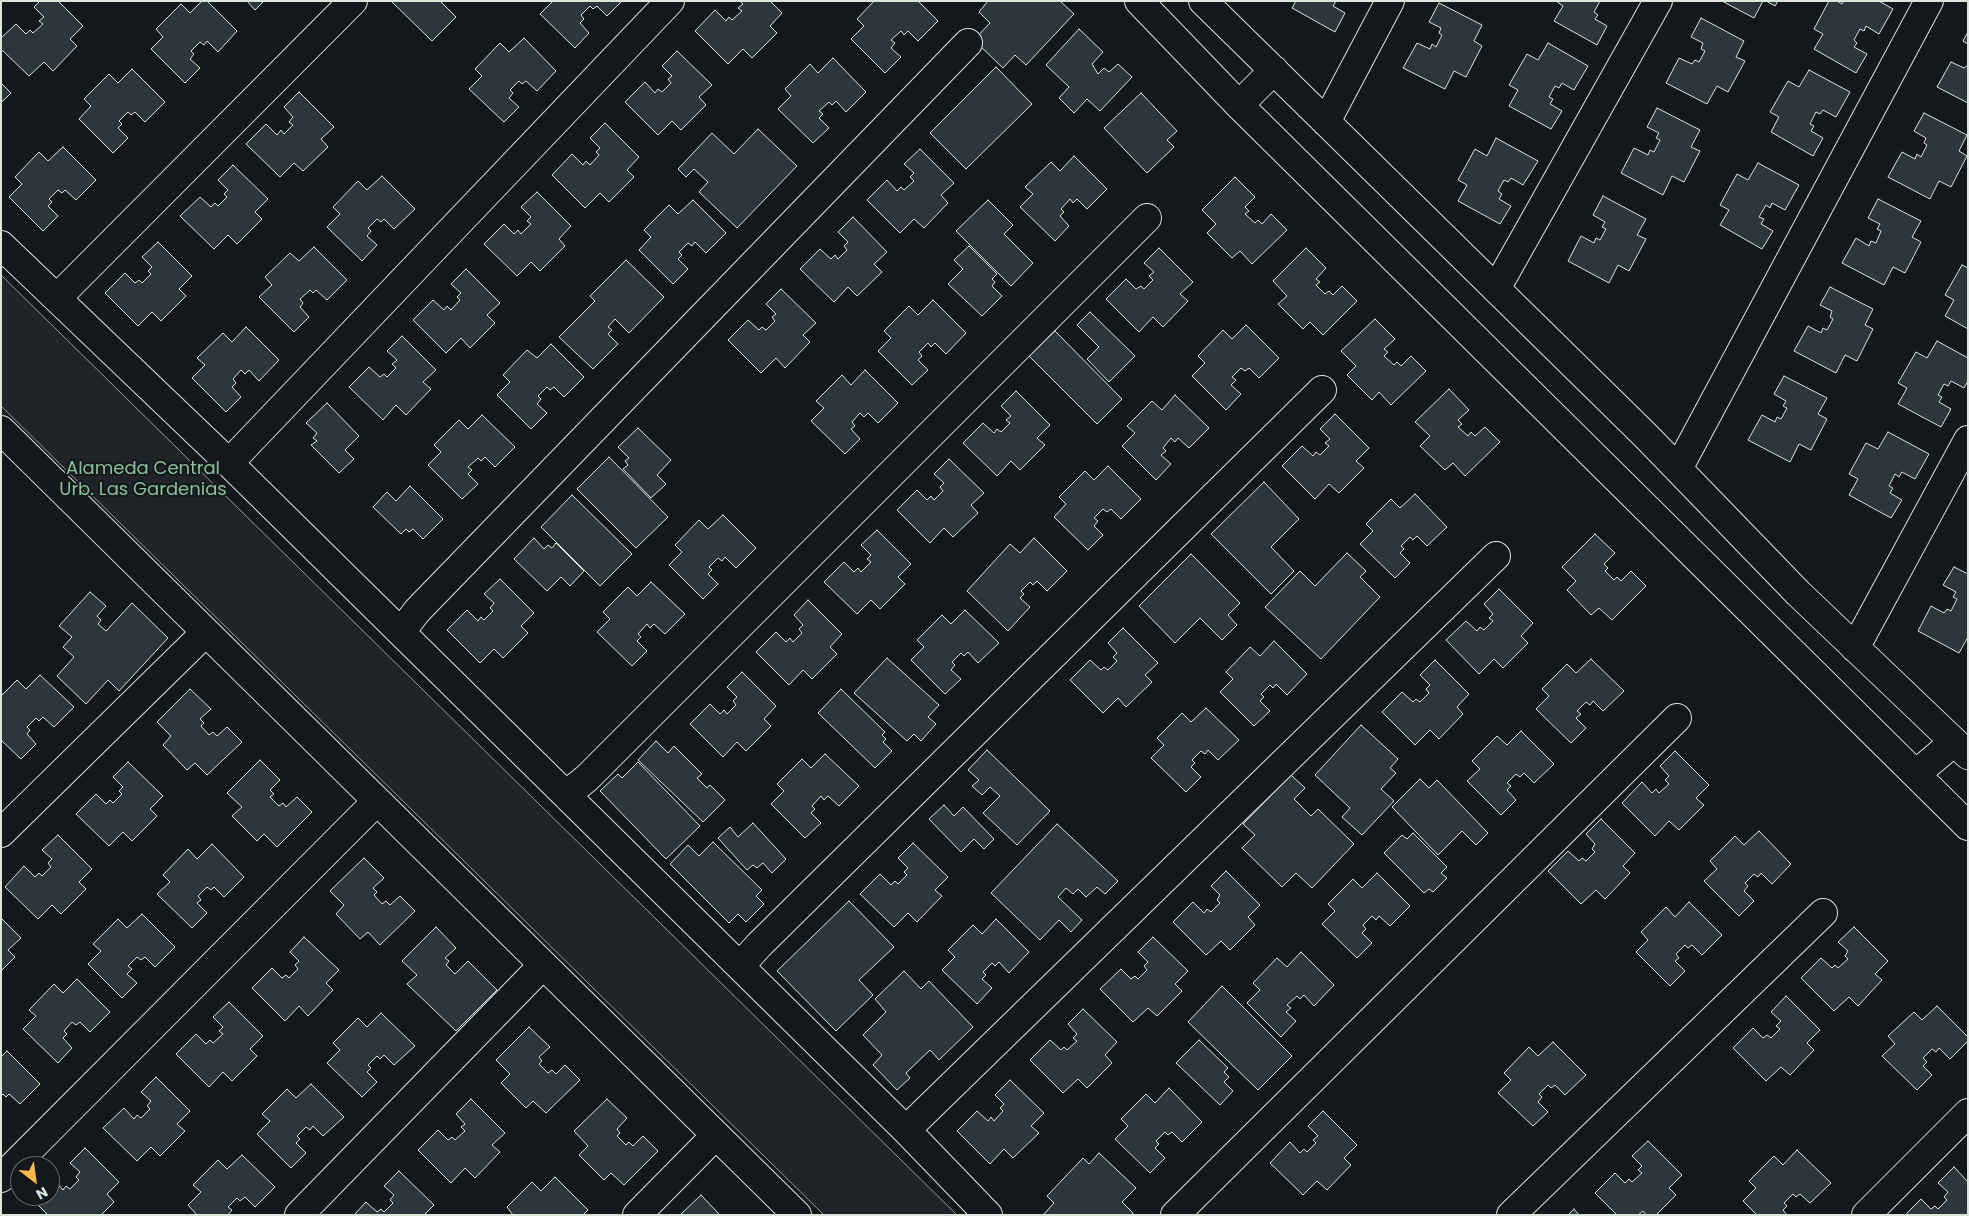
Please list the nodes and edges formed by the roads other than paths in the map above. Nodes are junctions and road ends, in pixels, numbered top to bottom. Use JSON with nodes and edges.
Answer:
{"nodes":[{"id":1,"x":353,"y":1,"type":"edge"},
{"id":2,"x":670,"y":1,"type":"edge"},
{"id":3,"x":1138,"y":1,"type":"edge"},
{"id":4,"x":1204,"y":1,"type":"edge"},
{"id":5,"x":1390,"y":1,"type":"edge"},
{"id":6,"x":1658,"y":1,"type":"edge"},
{"id":7,"x":1929,"y":1,"type":"edge"},
{"id":8,"x":968,"y":43,"type":"dead end"},
{"id":9,"x":1274,"y":70,"type":"junction"},
{"id":10,"x":1239,"y":105,"type":"junction"},
{"id":11,"x":1326,"y":122,"type":"junction"},
{"id":12,"x":1147,"y":218,"type":"dead end"},
{"id":13,"x":1,"y":245,"type":"edge"},
{"id":14,"x":1496,"y":289,"type":"junction"},
{"id":15,"x":57,"y":298,"type":"junction"},
{"id":16,"x":1322,"y":390,"type":"dead end"},
{"id":17,"x":1,"y":430,"type":"edge"},
{"id":18,"x":1968,"y":440,"type":"edge"},
{"id":19,"x":229,"y":463,"type":"junction"},
{"id":20,"x":1678,"y":469,"type":"junction"},
{"id":21,"x":1496,"y":556,"type":"dead end"},
{"id":22,"x":206,"y":632,"type":"junction"},
{"id":23,"x":401,"y":632,"type":"junction"},
{"id":24,"x":1855,"y":648,"type":"junction"},
{"id":25,"x":1676,"y":718,"type":"dead end"},
{"id":26,"x":1961,"y":748,"type":"edge"},
{"id":27,"x":1916,"y":774,"type":"junction"},
{"id":28,"x":566,"y":795,"type":"junction"},
{"id":29,"x":377,"y":801,"type":"junction"},
{"id":30,"x":1968,"y":826,"type":"edge"},
{"id":31,"x":1,"y":833,"type":"edge"},
{"id":32,"x":1823,"y":913,"type":"dead end"},
{"id":33,"x":543,"y":965,"type":"junction"},
{"id":34,"x":740,"y":966,"type":"junction"},
{"id":35,"x":1968,"y":1113,"type":"edge"},
{"id":36,"x":906,"y":1130,"type":"junction"},
{"id":37,"x":716,"y":1135,"type":"junction"},
{"id":38,"x":1,"y":1178,"type":"edge"},
{"id":39,"x":299,"y":1215,"type":"edge"},
{"id":40,"x":637,"y":1215,"type":"edge"},
{"id":41,"x":797,"y":1215,"type":"edge"},
{"id":42,"x":988,"y":1215,"type":"edge"},
{"id":43,"x":1175,"y":1215,"type":"edge"},
{"id":44,"x":1511,"y":1215,"type":"edge"},
{"id":45,"x":1866,"y":1215,"type":"edge"}],
"edges":[{"from":1,"to":15,"type":"street"},
{"from":2,"to":19,"type":"street"},
{"from":3,"to":10,"type":"street"},
{"from":4,"to":9,"type":"street"},
{"from":5,"to":11,"type":"street"},
{"from":6,"to":14,"type":"street"},
{"from":7,"to":20,"type":"street"},
{"from":8,"to":23,"type":"street"},
{"from":9,"to":10,"type":"street"},
{"from":9,"to":11,"type":"street"},
{"from":10,"to":27,"type":"street"},
{"from":11,"to":14,"type":"street"},
{"from":12,"to":28,"type":"street"},
{"from":13,"to":15,"type":"street"},
{"from":14,"to":20,"type":"street"},
{"from":15,"to":19,"type":"street"},
{"from":16,"to":34,"type":"street"},
{"from":17,"to":22,"type":"street"},
{"from":18,"to":24,"type":"street"},
{"from":19,"to":23,"type":"street"},
{"from":20,"to":24,"type":"street"},
{"from":21,"to":36,"type":"street"},
{"from":22,"to":29,"type":"street"},
{"from":22,"to":31,"type":"street"},
{"from":23,"to":28,"type":"street"},
{"from":24,"to":26,"type":"street"},
{"from":25,"to":43,"type":"street"},
{"from":26,"to":27,"type":"street"},
{"from":27,"to":30,"type":"street"},
{"from":28,"to":34,"type":"street"},
{"from":29,"to":33,"type":"street"},
{"from":29,"to":38,"type":"street"},
{"from":32,"to":44,"type":"street"},
{"from":33,"to":37,"type":"street"},
{"from":33,"to":39,"type":"street"},
{"from":34,"to":36,"type":"street"},
{"from":35,"to":45,"type":"street"},
{"from":36,"to":42,"type":"street"},
{"from":37,"to":40,"type":"street"},
{"from":37,"to":41,"type":"street"}]}
